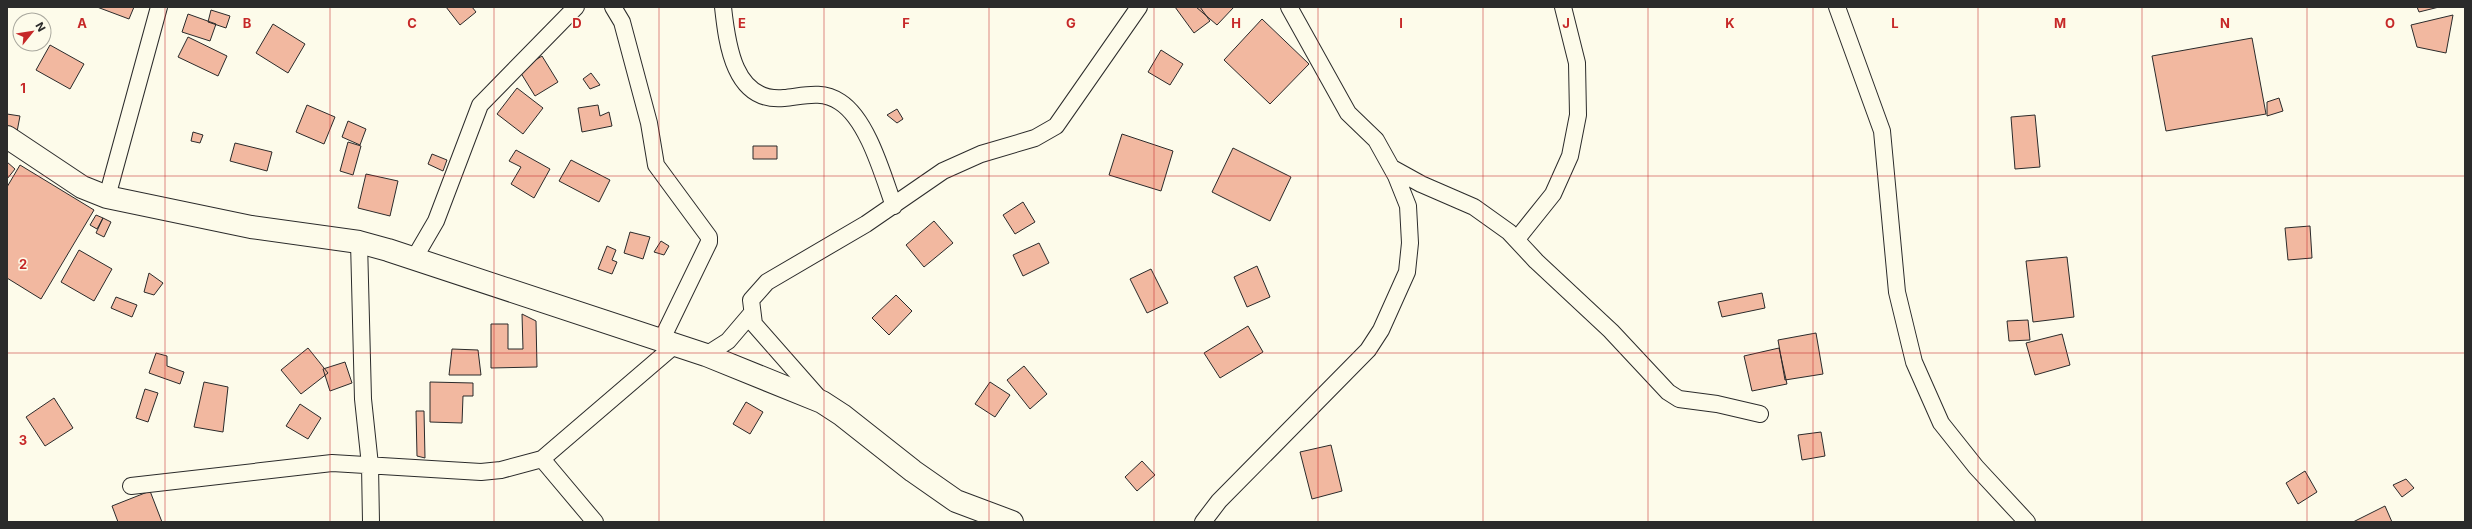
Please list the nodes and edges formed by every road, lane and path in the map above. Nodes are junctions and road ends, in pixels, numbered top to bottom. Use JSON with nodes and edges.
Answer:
{"nodes":[{"id":1,"x":159,"y":7,"type":"edge"},
{"id":2,"x":576,"y":7,"type":"edge"},
{"id":3,"x":613,"y":7,"type":"edge"},
{"id":4,"x":723,"y":7,"type":"edge"},
{"id":5,"x":1139,"y":7,"type":"edge"},
{"id":6,"x":1290,"y":7,"type":"edge"},
{"id":7,"x":1563,"y":7,"type":"edge"},
{"id":8,"x":1838,"y":7,"type":"edge"},
{"id":9,"x":7,"y":137,"type":"edge"},
{"id":10,"x":1392,"y":168,"type":"junction"},
{"id":11,"x":107,"y":197,"type":"junction"},
{"id":12,"x":894,"y":206,"type":"junction"},
{"id":13,"x":1517,"y":239,"type":"junction"},
{"id":14,"x":359,"y":242,"type":"junction"},
{"id":15,"x":415,"y":258,"type":"junction"},
{"id":16,"x":751,"y":314,"type":"junction"},
{"id":17,"x":668,"y":343,"type":"junction"},
{"id":18,"x":706,"y":355,"type":"junction"},
{"id":19,"x":822,"y":402,"type":"junction"},
{"id":20,"x":1760,"y":414,"type":"dead end"},
{"id":21,"x":542,"y":459,"type":"junction"},
{"id":22,"x":370,"y":465,"type":"junction"},
{"id":23,"x":131,"y":486,"type":"dead end"},
{"id":24,"x":371,"y":522,"type":"edge"},
{"id":25,"x":596,"y":522,"type":"edge"},
{"id":26,"x":1012,"y":522,"type":"edge"},
{"id":27,"x":1202,"y":522,"type":"edge"},
{"id":28,"x":2027,"y":522,"type":"edge"}],
"edges":[{"from":1,"to":11,"type":"street"},
{"from":2,"to":15,"type":"street"},
{"from":3,"to":17,"type":"street"},
{"from":4,"to":12,"type":"street"},
{"from":5,"to":12,"type":"street"},
{"from":6,"to":10,"type":"street"},
{"from":7,"to":13,"type":"street"},
{"from":8,"to":28,"type":"street"},
{"from":9,"to":11,"type":"street"},
{"from":10,"to":13,"type":"street"},
{"from":10,"to":27,"type":"street"},
{"from":11,"to":14,"type":"street"},
{"from":12,"to":16,"type":"street"},
{"from":13,"to":20,"type":"street"},
{"from":14,"to":15,"type":"street"},
{"from":14,"to":22,"type":"street"},
{"from":15,"to":17,"type":"street"},
{"from":16,"to":18,"type":"street"},
{"from":16,"to":19,"type":"street"},
{"from":17,"to":18,"type":"street"},
{"from":17,"to":21,"type":"street"},
{"from":18,"to":19,"type":"street"},
{"from":19,"to":26,"type":"street"},
{"from":21,"to":22,"type":"street"},
{"from":21,"to":25,"type":"street"},
{"from":22,"to":23,"type":"street"},
{"from":22,"to":24,"type":"street"}]}
